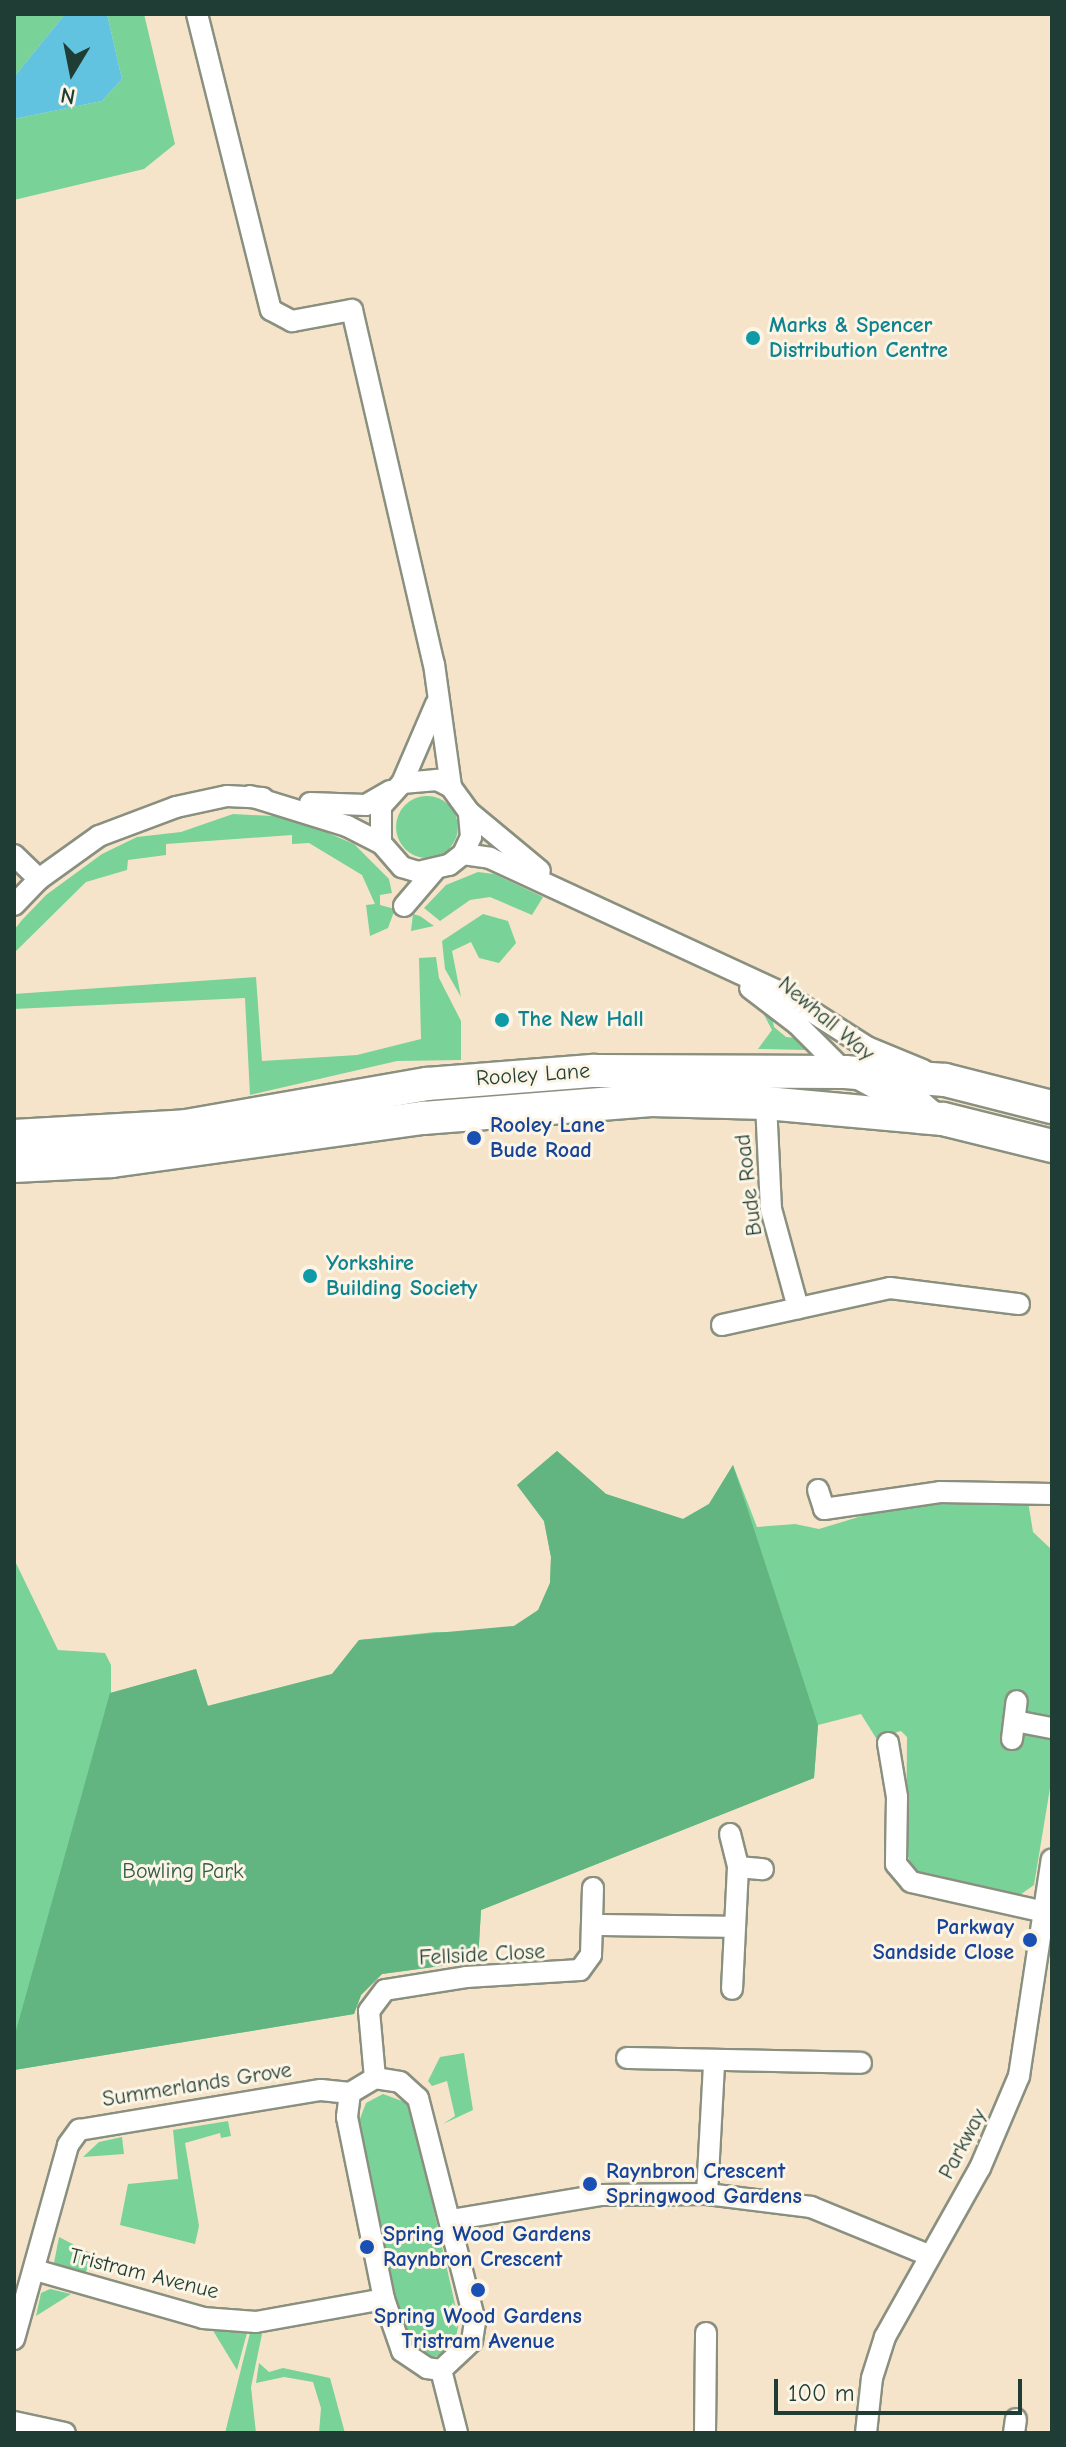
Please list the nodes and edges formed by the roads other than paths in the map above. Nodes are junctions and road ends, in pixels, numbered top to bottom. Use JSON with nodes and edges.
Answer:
{"nodes":[{"id":1,"x":197,"y":14,"type":"edge"},
{"id":2,"x":439,"y":696,"type":"junction"},
{"id":3,"x":399,"y":786,"type":"junction"},
{"id":4,"x":451,"y":787,"type":"junction"},
{"id":5,"x":250,"y":796,"type":"junction"},
{"id":6,"x":469,"y":812,"type":"junction"},
{"id":7,"x":381,"y":843,"type":"junction"},
{"id":8,"x":463,"y":854,"type":"junction"},
{"id":9,"x":14,"y":855,"type":"edge"},
{"id":10,"x":402,"y":867,"type":"junction"},
{"id":11,"x":434,"y":871,"type":"junction"},
{"id":12,"x":39,"y":879,"type":"junction"},
{"id":13,"x":14,"y":905,"type":"edge"},
{"id":14,"x":622,"y":921,"type":"junction"},
{"id":15,"x":725,"y":969,"type":"junction"},
{"id":16,"x":845,"y":1072,"type":"junction"},
{"id":17,"x":945,"y":1080,"type":"junction"},
{"id":18,"x":766,"y":1103,"type":"junction"},
{"id":19,"x":1052,"y":1107,"type":"edge"},
{"id":20,"x":943,"y":1119,"type":"junction"},
{"id":21,"x":14,"y":1136,"type":"edge"},
{"id":22,"x":1052,"y":1146,"type":"edge"},
{"id":23,"x":14,"y":1166,"type":"edge"},
{"id":24,"x":1019,"y":1304,"type":"dead end"},
{"id":25,"x":798,"y":1308,"type":"junction"},
{"id":26,"x":722,"y":1325,"type":"dead end"},
{"id":27,"x":818,"y":1490,"type":"dead end"},
{"id":28,"x":1052,"y":1494,"type":"edge"},
{"id":29,"x":1014,"y":1721,"type":"dead end"},
{"id":30,"x":1052,"y":1728,"type":"edge"},
{"id":31,"x":888,"y":1743,"type":"dead end"},
{"id":32,"x":730,"y":1834,"type":"dead end"},
{"id":33,"x":1052,"y":1859,"type":"edge"},
{"id":34,"x":738,"y":1867,"type":"junction"},
{"id":35,"x":763,"y":1869,"type":"dead end"},
{"id":36,"x":588,"y":1891,"type":"dead end"},
{"id":37,"x":1044,"y":1912,"type":"junction"},
{"id":38,"x":594,"y":1925,"type":"junction"},
{"id":39,"x":734,"y":1927,"type":"junction"},
{"id":40,"x":732,"y":1989,"type":"dead end"},
{"id":41,"x":627,"y":2058,"type":"dead end"},
{"id":42,"x":714,"y":2063,"type":"junction"},
{"id":43,"x":860,"y":2065,"type":"dead end"},
{"id":44,"x":375,"y":2078,"type":"junction"},
{"id":45,"x":350,"y":2093,"type":"junction"},
{"id":46,"x":707,"y":2194,"type":"junction"},
{"id":47,"x":451,"y":2220,"type":"junction"},
{"id":48,"x":928,"y":2255,"type":"junction"},
{"id":49,"x":35,"y":2270,"type":"junction"},
{"id":50,"x":384,"y":2299,"type":"junction"},
{"id":51,"x":706,"y":2333,"type":"dead end"},
{"id":52,"x":14,"y":2339,"type":"edge"},
{"id":53,"x":441,"y":2370,"type":"junction"},
{"id":54,"x":14,"y":2422,"type":"edge"},
{"id":55,"x":65,"y":2433,"type":"edge"},
{"id":56,"x":457,"y":2433,"type":"edge"},
{"id":57,"x":705,"y":2433,"type":"edge"},
{"id":58,"x":866,"y":2433,"type":"edge"}],
"edges":[{"from":1,"to":2,"type":"street"},
{"from":2,"to":3,"type":"street"},
{"from":2,"to":4,"type":"street"},
{"from":3,"to":4,"type":"street"},
{"from":3,"to":5,"type":"street"},
{"from":3,"to":7,"type":"street"},
{"from":4,"to":6,"type":"street","name":"Newhall Way"},
{"from":5,"to":7,"type":"street"},
{"from":5,"to":12,"type":"street"},
{"from":6,"to":8,"type":"street"},
{"from":6,"to":14,"type":"street","name":"Newhall Way"},
{"from":7,"to":10,"type":"street"},
{"from":8,"to":11,"type":"street"},
{"from":8,"to":14,"type":"street","name":"Newhall Way"},
{"from":9,"to":12,"type":"street"},
{"from":10,"to":11,"type":"street"},
{"from":10,"to":11,"type":"street"},
{"from":12,"to":13,"type":"street"},
{"from":14,"to":15,"type":"street","name":"Newhall Way"},
{"from":15,"to":16,"type":"street","name":"Newhall Way"},
{"from":15,"to":17,"type":"street","name":"Newhall Way"},
{"from":16,"to":17,"type":"highway","name":"Rooley Lane"},
{"from":16,"to":20,"type":"street","name":"Newhall Way"},
{"from":16,"to":21,"type":"highway","name":"Rooley Lane"},
{"from":17,"to":19,"type":"highway","name":"Rooley Lane"},
{"from":18,"to":20,"type":"highway","name":"Rooley Lane"},
{"from":18,"to":23,"type":"highway","name":"Rooley Lane"},
{"from":18,"to":25,"type":"street","name":"Bude Road"},
{"from":20,"to":22,"type":"highway","name":"Rooley Lane"},
{"from":24,"to":25,"type":"street"},
{"from":25,"to":26,"type":"street"},
{"from":27,"to":28,"type":"street"},
{"from":29,"to":30,"type":"street"},
{"from":31,"to":37,"type":"street"},
{"from":32,"to":34,"type":"street"},
{"from":33,"to":37,"type":"street","name":"Parkway"},
{"from":34,"to":35,"type":"street"},
{"from":34,"to":39,"type":"street"},
{"from":36,"to":38,"type":"street","name":"Fellside Close"},
{"from":37,"to":48,"type":"street","name":"Parkway"},
{"from":38,"to":39,"type":"street"},
{"from":38,"to":44,"type":"street","name":"Fellside Close"},
{"from":39,"to":40,"type":"street"},
{"from":41,"to":42,"type":"street"},
{"from":42,"to":43,"type":"street"},
{"from":42,"to":46,"type":"street"},
{"from":44,"to":45,"type":"street"},
{"from":44,"to":47,"type":"street"},
{"from":45,"to":49,"type":"street","name":"Summerlands Grove"},
{"from":45,"to":50,"type":"street"},
{"from":46,"to":47,"type":"street"},
{"from":46,"to":48,"type":"street"},
{"from":47,"to":53,"type":"street"},
{"from":48,"to":58,"type":"street","name":"Parkway"},
{"from":49,"to":50,"type":"street","name":"Tristram Avenue"},
{"from":49,"to":52,"type":"street","name":"Summerlands Grove"},
{"from":50,"to":53,"type":"street"},
{"from":51,"to":57,"type":"street"},
{"from":53,"to":56,"type":"street"},
{"from":54,"to":55,"type":"street"}]}
